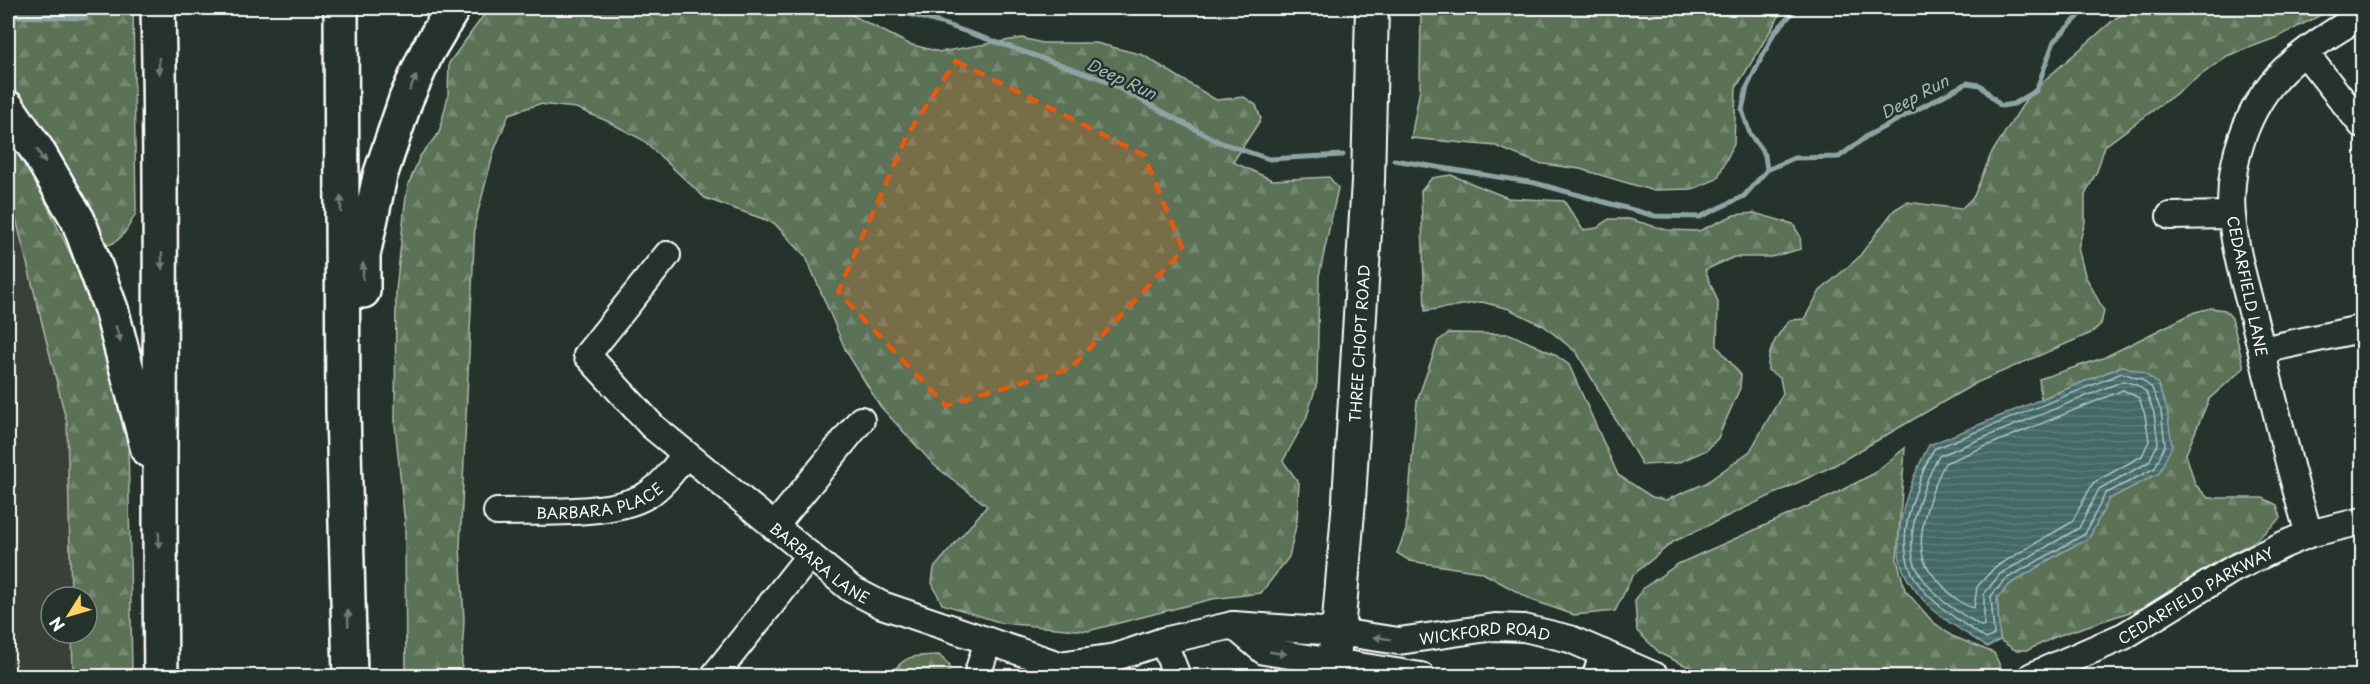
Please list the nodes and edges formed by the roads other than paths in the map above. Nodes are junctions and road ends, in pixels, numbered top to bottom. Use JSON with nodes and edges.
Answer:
{"nodes":[{"id":1,"x":158,"y":8,"type":"edge"},
{"id":2,"x":341,"y":8,"type":"edge"},
{"id":3,"x":453,"y":8,"type":"edge"},
{"id":4,"x":1372,"y":8,"type":"edge"},
{"id":5,"x":2362,"y":15,"type":"edge"},
{"id":6,"x":2305,"y":53,"type":"junction"},
{"id":7,"x":8,"y":108,"type":"edge"},
{"id":8,"x":2362,"y":125,"type":"edge"},
{"id":9,"x":2232,"y":215,"type":"junction"},
{"id":10,"x":2170,"y":216,"type":"dead end"},
{"id":11,"x":667,"y":255,"type":"dead end"},
{"id":12,"x":2360,"y":329,"type":"dead end"},
{"id":13,"x":2262,"y":350,"type":"junction"},
{"id":14,"x":343,"y":410,"type":"junction"},
{"id":15,"x":861,"y":420,"type":"dead end"},
{"id":16,"x":686,"y":455,"type":"junction"},
{"id":17,"x":158,"y":490,"type":"junction"},
{"id":18,"x":497,"y":512,"type":"dead end"},
{"id":19,"x":2362,"y":521,"type":"edge"},
{"id":20,"x":774,"y":526,"type":"junction"},
{"id":21,"x":2309,"y":534,"type":"junction"},
{"id":22,"x":810,"y":555,"type":"junction"},
{"id":23,"x":988,"y":641,"type":"junction"},
{"id":24,"x":1163,"y":641,"type":"junction"},
{"id":25,"x":1334,"y":656,"type":"edge"},
{"id":26,"x":1600,"y":664,"type":"edge"},
{"id":27,"x":2074,"y":669,"type":"edge"},
{"id":28,"x":1058,"y":671,"type":"edge"},
{"id":29,"x":161,"y":676,"type":"edge"},
{"id":30,"x":350,"y":676,"type":"edge"},
{"id":31,"x":714,"y":676,"type":"edge"},
{"id":32,"x":977,"y":676,"type":"edge"},
{"id":33,"x":1177,"y":676,"type":"edge"},
{"id":34,"x":1420,"y":676,"type":"edge"},
{"id":35,"x":1655,"y":676,"type":"edge"},
{"id":36,"x":2032,"y":676,"type":"edge"}],
"edges":[{"from":1,"to":17,"type":"highway","one_way":true},
{"from":14,"to":2,"type":"highway","one_way":true},
{"from":14,"to":3,"type":"highway","one_way":true},
{"from":4,"to":25,"type":"main road","name":"THREE CHOPT ROAD"},
{"from":5,"to":6,"type":"street","name":"CEDARFIELD LANE"},
{"from":6,"to":8,"type":"street"},
{"from":6,"to":9,"type":"street","name":"CEDARFIELD LANE"},
{"from":7,"to":17,"type":"highway","one_way":true},
{"from":9,"to":10,"type":"street"},
{"from":9,"to":13,"type":"street","name":"CEDARFIELD LANE"},
{"from":11,"to":16,"type":"street","name":"BARBARA LANE"},
{"from":12,"to":13,"type":"street"},
{"from":13,"to":21,"type":"street","name":"CEDARFIELD LANE"},
{"from":30,"to":14,"type":"highway","one_way":true},
{"from":15,"to":20,"type":"street"},
{"from":16,"to":18,"type":"street","name":"BARBARA PLACE"},
{"from":16,"to":20,"type":"street","name":"BARBARA LANE"},
{"from":17,"to":29,"type":"highway","one_way":true},
{"from":19,"to":21,"type":"street","name":"CEDARFIELD PARKWAY"},
{"from":20,"to":22,"type":"street","name":"BARBARA LANE"},
{"from":21,"to":27,"type":"street","name":"CEDARFIELD PARKWAY"},
{"from":22,"to":23,"type":"street","name":"BARBARA LANE"},
{"from":22,"to":31,"type":"street"},
{"from":23,"to":28,"type":"street","name":"BARBARA LANE"},
{"from":23,"to":32,"type":"street"},
{"from":24,"to":25,"type":"street","name":"BARBARA LANE"},
{"from":24,"to":28,"type":"street","name":"BARBARA LANE"},
{"from":24,"to":33,"type":"street"},
{"from":26,"to":25,"type":"street","name":"WICKFORD ROAD","one_way":true},
{"from":25,"to":34,"type":"street"},
{"from":26,"to":35,"type":"street"},
{"from":27,"to":36,"type":"street","name":"CEDARFIELD PARKWAY"}]}
